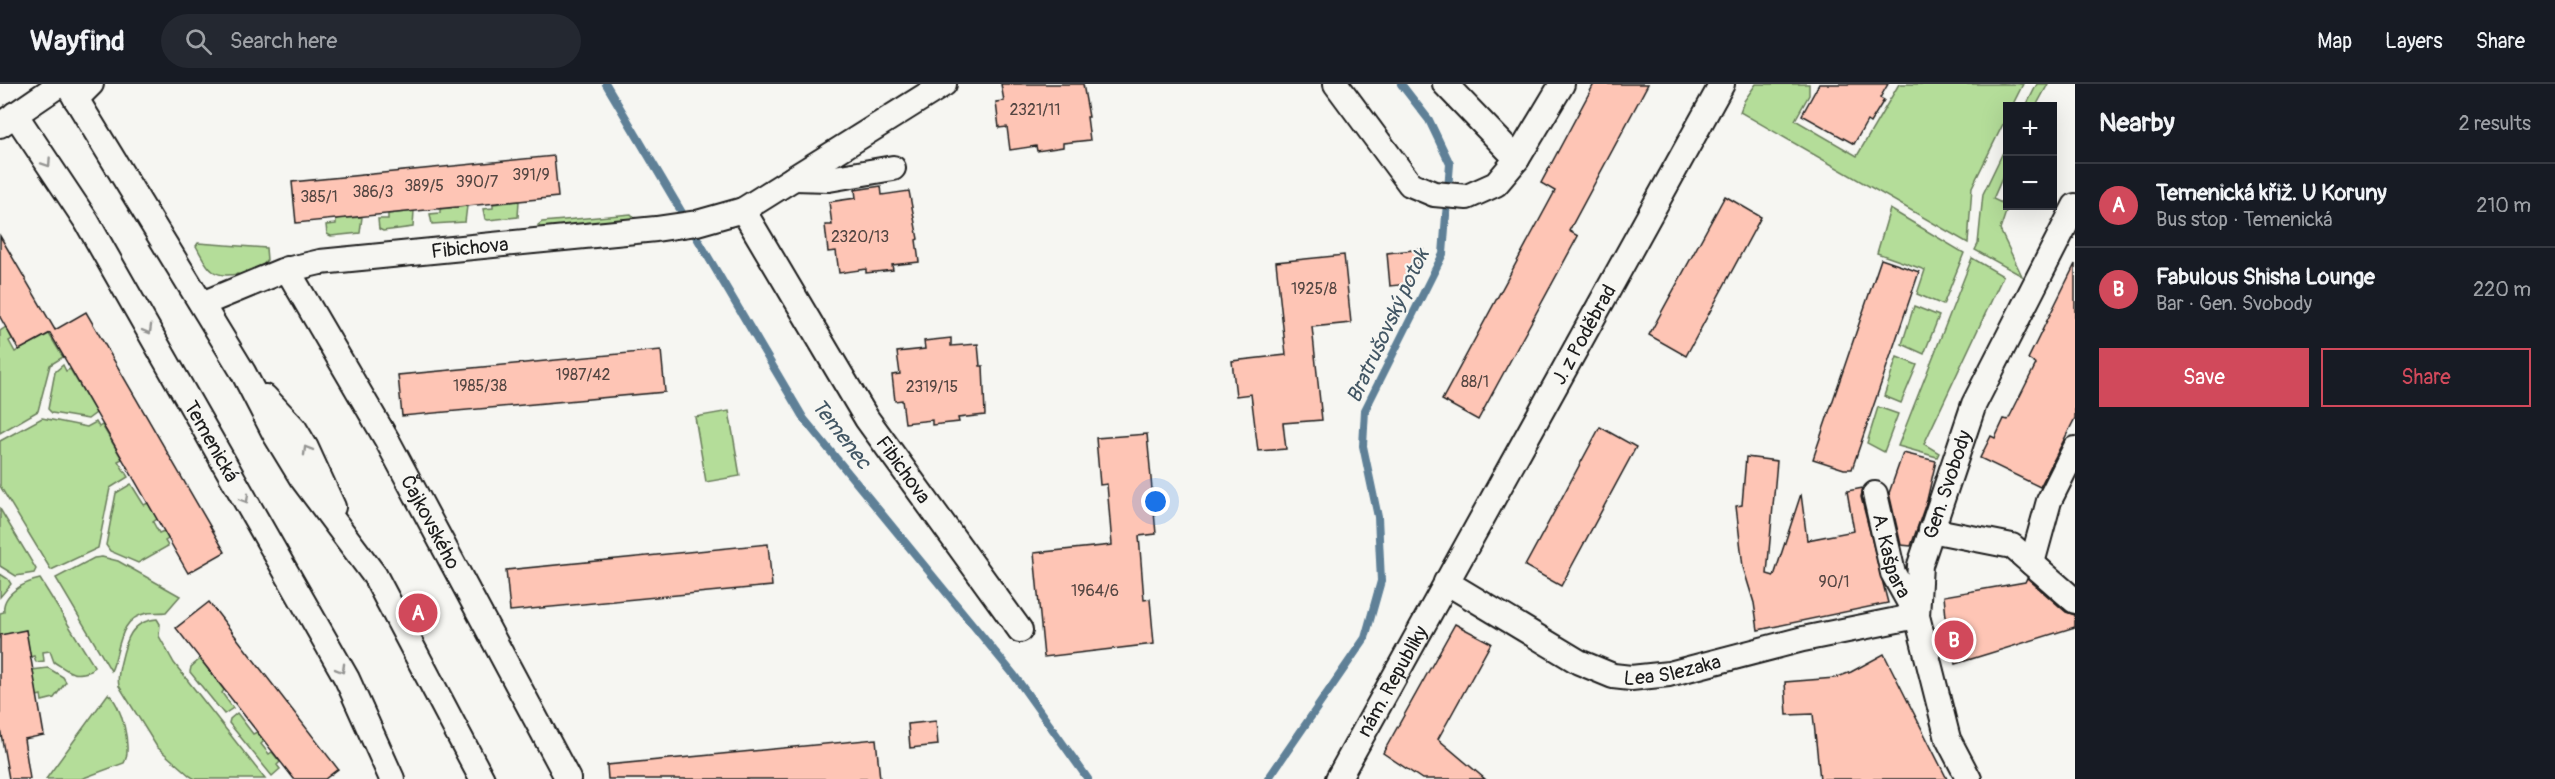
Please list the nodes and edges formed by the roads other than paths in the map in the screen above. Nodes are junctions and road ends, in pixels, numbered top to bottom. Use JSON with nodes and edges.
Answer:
{"nodes":[{"id":1,"x":944,"y":84,"type":"edge"},
{"id":2,"x":1336,"y":84,"type":"edge"},
{"id":3,"x":1445,"y":84,"type":"edge"},
{"id":4,"x":1562,"y":84,"type":"edge"},
{"id":5,"x":1722,"y":84,"type":"edge"},
{"id":6,"x":74,"y":88,"type":"edge"},
{"id":7,"x":7,"y":120,"type":"edge"},
{"id":8,"x":1517,"y":159,"type":"junction"},
{"id":9,"x":893,"y":168,"type":"dead end"},
{"id":10,"x":794,"y":178,"type":"junction"},
{"id":11,"x":2075,"y":206,"type":"edge"},
{"id":12,"x":743,"y":210,"type":"junction"},
{"id":13,"x":287,"y":269,"type":"junction"},
{"id":14,"x":202,"y":304,"type":"junction"},
{"id":15,"x":2075,"y":449,"type":"edge"},
{"id":16,"x":1875,"y":494,"type":"dead end"},
{"id":17,"x":1931,"y":530,"type":"junction"},
{"id":18,"x":2032,"y":563,"type":"junction"},
{"id":19,"x":1446,"y":582,"type":"junction"},
{"id":20,"x":2075,"y":601,"type":"edge"},
{"id":21,"x":1917,"y":616,"type":"junction"},
{"id":22,"x":1020,"y":630,"type":"dead end"},
{"id":23,"x":392,"y":779,"type":"edge"},
{"id":24,"x":482,"y":779,"type":"edge"},
{"id":25,"x":568,"y":779,"type":"edge"},
{"id":26,"x":1338,"y":779,"type":"edge"},
{"id":27,"x":1969,"y":779,"type":"edge"}],
"edges":[{"from":1,"to":10,"type":"street","name":"Fibichova"},
{"from":2,"to":8,"type":"street"},
{"from":3,"to":8,"type":"street"},
{"from":4,"to":8,"type":"street"},
{"from":5,"to":19,"type":"street","name":"J. z Poděbrad"},
{"from":6,"to":7,"type":"street"},
{"from":6,"to":14,"type":"street"},
{"from":7,"to":23,"type":"street","name":"Temenická","one_way":true},
{"from":9,"to":10,"type":"street"},
{"from":10,"to":12,"type":"street","name":"Fibichova"},
{"from":11,"to":17,"type":"street","name":"Gen. Svobody"},
{"from":12,"to":13,"type":"street","name":"Fibichova"},
{"from":12,"to":22,"type":"street","name":"Fibichova"},
{"from":13,"to":14,"type":"street","name":"Fibichova"},
{"from":13,"to":25,"type":"street","name":"Čajkovského"},
{"from":14,"to":24,"type":"street"},
{"from":15,"to":18,"type":"street"},
{"from":16,"to":21,"type":"street","name":"A. Kašpara"},
{"from":17,"to":18,"type":"street"},
{"from":17,"to":21,"type":"street","name":"Gen. Svobody"},
{"from":18,"to":20,"type":"street"},
{"from":19,"to":21,"type":"street","name":"Lea Slezaka"},
{"from":19,"to":26,"type":"street","name":"nám. Republiky"},
{"from":21,"to":27,"type":"street","name":"Gen. Svobody"}]}
